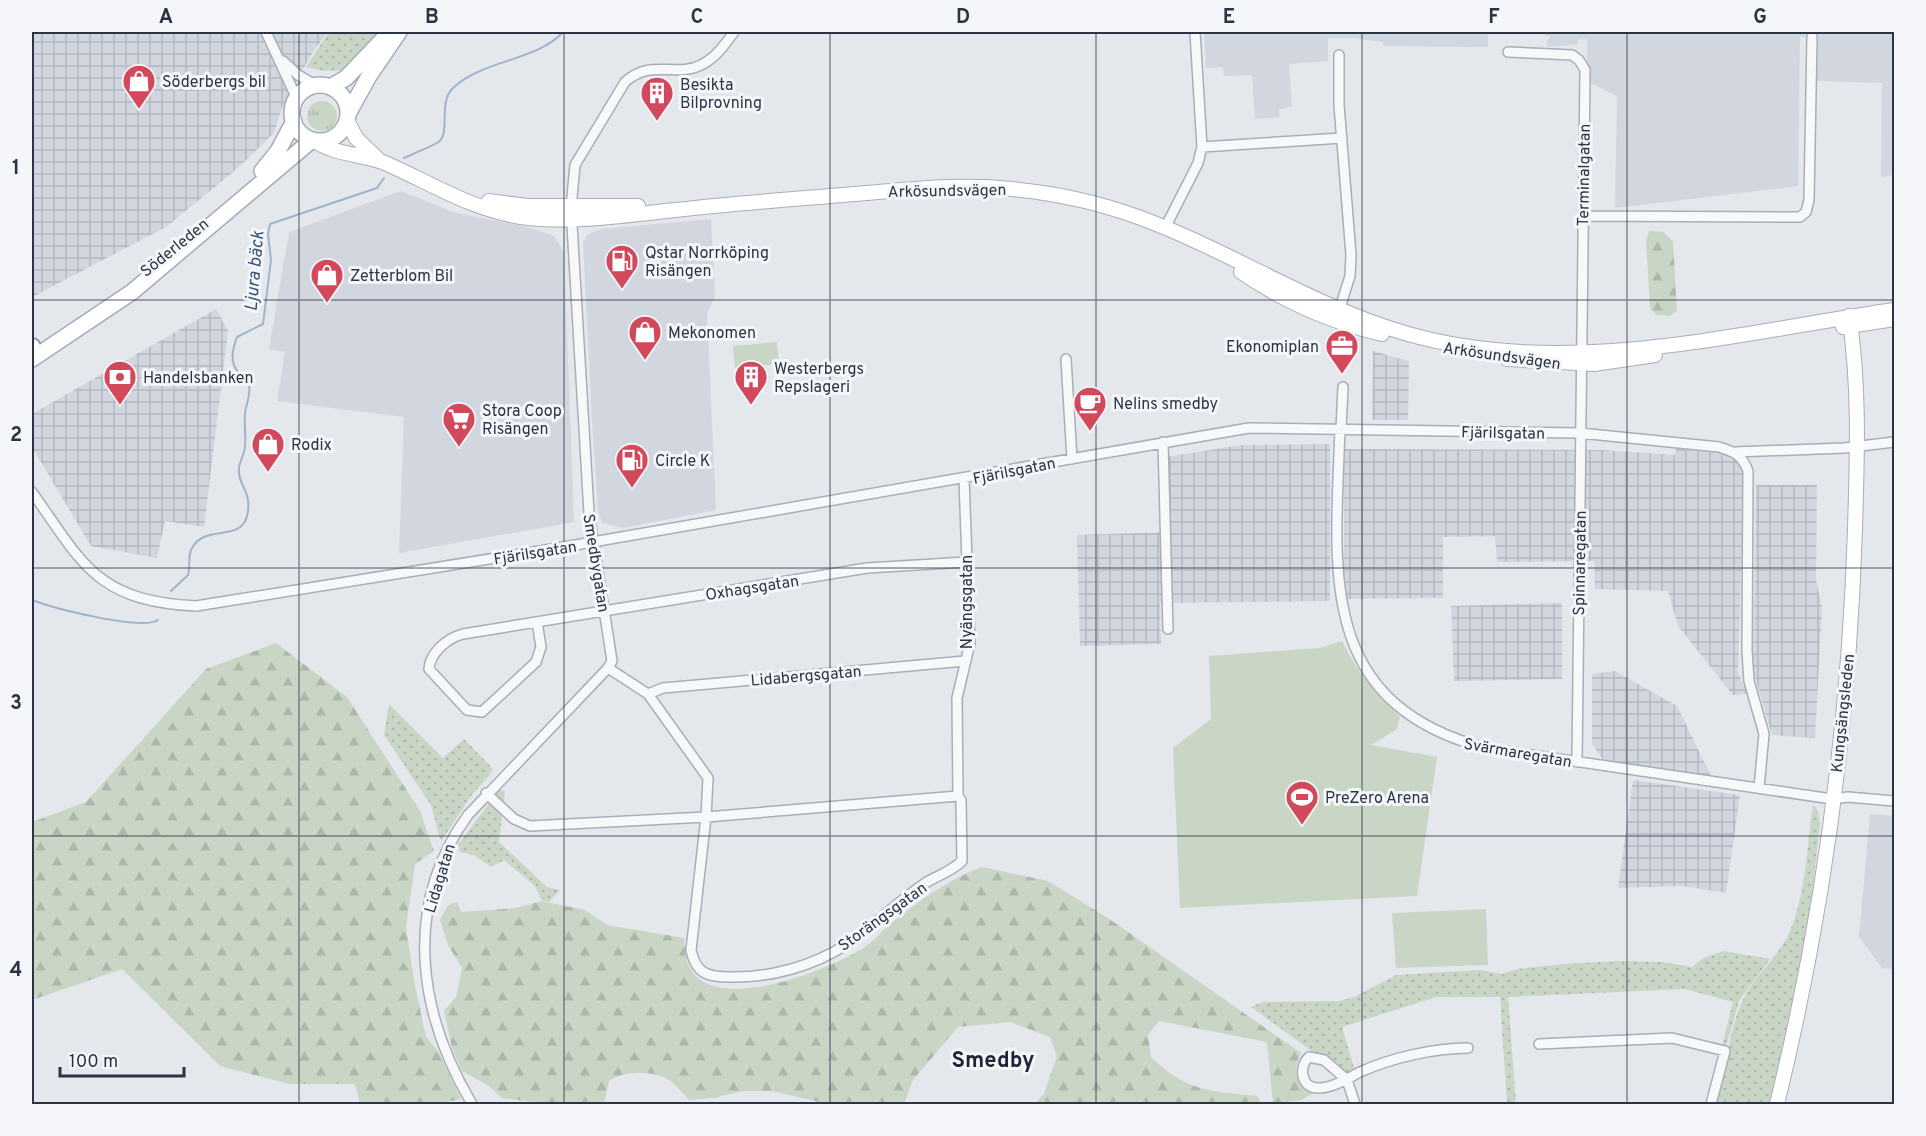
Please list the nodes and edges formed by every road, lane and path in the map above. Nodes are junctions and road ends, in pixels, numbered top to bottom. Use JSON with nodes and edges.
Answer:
{"nodes":[{"id":1,"x":266,"y":32,"type":"edge"},
{"id":2,"x":391,"y":32,"type":"edge"},
{"id":3,"x":399,"y":32,"type":"edge"},
{"id":4,"x":734,"y":32,"type":"edge"},
{"id":5,"x":1195,"y":32,"type":"edge"},
{"id":6,"x":1812,"y":37,"type":"dead end"},
{"id":7,"x":1508,"y":52,"type":"dead end"},
{"id":8,"x":1339,"y":55,"type":"dead end"},
{"id":9,"x":278,"y":56,"type":"junction"},
{"id":10,"x":329,"y":89,"type":"junction"},
{"id":11,"x":297,"y":99,"type":"junction"},
{"id":12,"x":348,"y":117,"type":"junction"},
{"id":13,"x":294,"y":121,"type":"junction"},
{"id":14,"x":1342,"y":138,"type":"junction"},
{"id":15,"x":318,"y":143,"type":"junction"},
{"id":16,"x":1202,"y":147,"type":"junction"},
{"id":17,"x":382,"y":162,"type":"junction"},
{"id":18,"x":571,"y":214,"type":"junction"},
{"id":19,"x":1583,"y":216,"type":"junction"},
{"id":20,"x":1165,"y":228,"type":"junction"},
{"id":21,"x":1894,"y":310,"type":"edge"},
{"id":22,"x":1338,"y":316,"type":"junction"},
{"id":23,"x":1894,"y":319,"type":"edge"},
{"id":24,"x":1850,"y":321,"type":"junction"},
{"id":25,"x":32,"y":348,"type":"edge"},
{"id":26,"x":1582,"y":357,"type":"junction"},
{"id":27,"x":32,"y":359,"type":"edge"},
{"id":28,"x":1066,"y":359,"type":"dead end"},
{"id":29,"x":1343,"y":387,"type":"dead end"},
{"id":30,"x":1340,"y":429,"type":"junction"},
{"id":31,"x":1580,"y":433,"type":"junction"},
{"id":32,"x":1163,"y":442,"type":"junction"},
{"id":33,"x":1894,"y":442,"type":"edge"},
{"id":34,"x":1856,"y":447,"type":"junction"},
{"id":35,"x":1735,"y":452,"type":"junction"},
{"id":36,"x":1072,"y":459,"type":"junction"},
{"id":37,"x":964,"y":479,"type":"junction"},
{"id":38,"x":32,"y":490,"type":"edge"},
{"id":39,"x":593,"y":542,"type":"junction"},
{"id":40,"x":967,"y":562,"type":"junction"},
{"id":41,"x":605,"y":611,"type":"junction"},
{"id":42,"x":537,"y":622,"type":"junction"},
{"id":43,"x":1168,"y":629,"type":"dead end"},
{"id":44,"x":965,"y":661,"type":"junction"},
{"id":45,"x":608,"y":668,"type":"junction"},
{"id":46,"x":648,"y":694,"type":"junction"},
{"id":47,"x":1576,"y":762,"type":"junction"},
{"id":48,"x":1759,"y":788,"type":"junction"},
{"id":49,"x":486,"y":793,"type":"junction"},
{"id":50,"x":958,"y":796,"type":"junction"},
{"id":51,"x":1832,"y":799,"type":"junction"},
{"id":52,"x":1894,"y":801,"type":"edge"},
{"id":53,"x":706,"y":817,"type":"junction"},
{"id":54,"x":1539,"y":1044,"type":"dead end"},
{"id":55,"x":1468,"y":1048,"type":"dead end"},
{"id":56,"x":1347,"y":1080,"type":"junction"},
{"id":57,"x":472,"y":1104,"type":"edge"},
{"id":58,"x":1355,"y":1104,"type":"edge"},
{"id":59,"x":1711,"y":1104,"type":"edge"},
{"id":60,"x":1777,"y":1104,"type":"edge"}],
"edges":[{"from":1,"to":9,"type":"street"},
{"from":2,"to":10,"type":"main road"},
{"from":3,"to":12,"type":"main road"},
{"from":4,"to":18,"type":"street"},
{"from":5,"to":16,"type":"street"},
{"from":6,"to":19,"type":"street"},
{"from":7,"to":19,"type":"street","name":"Terminalgatan"},
{"from":8,"to":14,"type":"street"},
{"from":9,"to":10,"type":"street"},
{"from":9,"to":11,"type":"street"},
{"from":10,"to":11,"type":"main road"},
{"from":10,"to":12,"type":"main road"},
{"from":11,"to":13,"type":"main road"},
{"from":12,"to":15,"type":"main road"},
{"from":12,"to":17,"type":"main road","name":"Arkösundsvägen"},
{"from":13,"to":15,"type":"main road"},
{"from":13,"to":25,"type":"main road","name":"Söderleden"},
{"from":14,"to":16,"type":"street"},
{"from":14,"to":22,"type":"street"},
{"from":15,"to":17,"type":"main road","name":"Arkösundsvägen"},
{"from":15,"to":27,"type":"main road","name":"Söderleden"},
{"from":16,"to":20,"type":"street"},
{"from":17,"to":18,"type":"main road","name":"Arkösundsvägen"},
{"from":18,"to":20,"type":"main road","name":"Arkösundsvägen"},
{"from":18,"to":39,"type":"street","name":"Smedbygatan"},
{"from":19,"to":26,"type":"street","name":"Terminalgatan"},
{"from":20,"to":22,"type":"main road","name":"Arkösundsvägen"},
{"from":21,"to":24,"type":"main road","name":"Arkösundsvägen"},
{"from":22,"to":26,"type":"main road","name":"Arkösundsvägen"},
{"from":23,"to":24,"type":"main road","name":"Arkösundsvägen"},
{"from":24,"to":26,"type":"main road","name":"Arkösundsvägen"},
{"from":24,"to":34,"type":"main road","name":"Kungsängsleden"},
{"from":26,"to":31,"type":"street","name":"Spinnaregatan"},
{"from":28,"to":36,"type":"street","name":"Fjärilsgatan"},
{"from":29,"to":30,"type":"street","name":"Svärmaregatan"},
{"from":30,"to":31,"type":"street","name":"Fjärilsgatan"},
{"from":30,"to":32,"type":"street","name":"Fjärilsgatan"},
{"from":30,"to":47,"type":"street","name":"Svärmaregatan"},
{"from":31,"to":35,"type":"street","name":"Fjärilsgatan"},
{"from":31,"to":47,"type":"street","name":"Spinnaregatan"},
{"from":32,"to":36,"type":"street","name":"Fjärilsgatan"},
{"from":32,"to":43,"type":"street"},
{"from":33,"to":34,"type":"street","name":"Fjärilsgatan"},
{"from":34,"to":35,"type":"street","name":"Fjärilsgatan"},
{"from":34,"to":51,"type":"main road","name":"Kungsängsleden"},
{"from":35,"to":48,"type":"street"},
{"from":36,"to":37,"type":"street","name":"Fjärilsgatan"},
{"from":37,"to":39,"type":"street","name":"Fjärilsgatan"},
{"from":37,"to":40,"type":"street","name":"Nyängsgatan"},
{"from":38,"to":39,"type":"street","name":"Fjärilsgatan"},
{"from":39,"to":41,"type":"street","name":"Smedbygatan"},
{"from":40,"to":41,"type":"street","name":"Oxhagsgatan"},
{"from":40,"to":44,"type":"street","name":"Nyängsgatan"},
{"from":41,"to":42,"type":"street","name":"Oxhagsgatan"},
{"from":41,"to":45,"type":"street","name":"Smedbygatan"},
{"from":42,"to":42,"type":"street","name":"Oxhagsgatan"},
{"from":44,"to":46,"type":"street","name":"Lidabergsgatan"},
{"from":44,"to":50,"type":"street","name":"Nyängsgatan"},
{"from":45,"to":46,"type":"street"},
{"from":45,"to":49,"type":"street","name":"Lidagatan"},
{"from":46,"to":53,"type":"street"},
{"from":47,"to":48,"type":"street","name":"Svärmaregatan"},
{"from":48,"to":51,"type":"street","name":"Svärmaregatan"},
{"from":49,"to":53,"type":"street"},
{"from":49,"to":57,"type":"street","name":"Lidagatan"},
{"from":50,"to":53,"type":"street"},
{"from":50,"to":53,"type":"street","name":"Storängsgatan"},
{"from":51,"to":52,"type":"street","name":"Svärmaregatan"},
{"from":51,"to":60,"type":"main road","name":"Kungsängsleden"},
{"from":54,"to":59,"type":"street"},
{"from":55,"to":56,"type":"street"},
{"from":56,"to":56,"type":"street"},
{"from":56,"to":58,"type":"street"}]}
